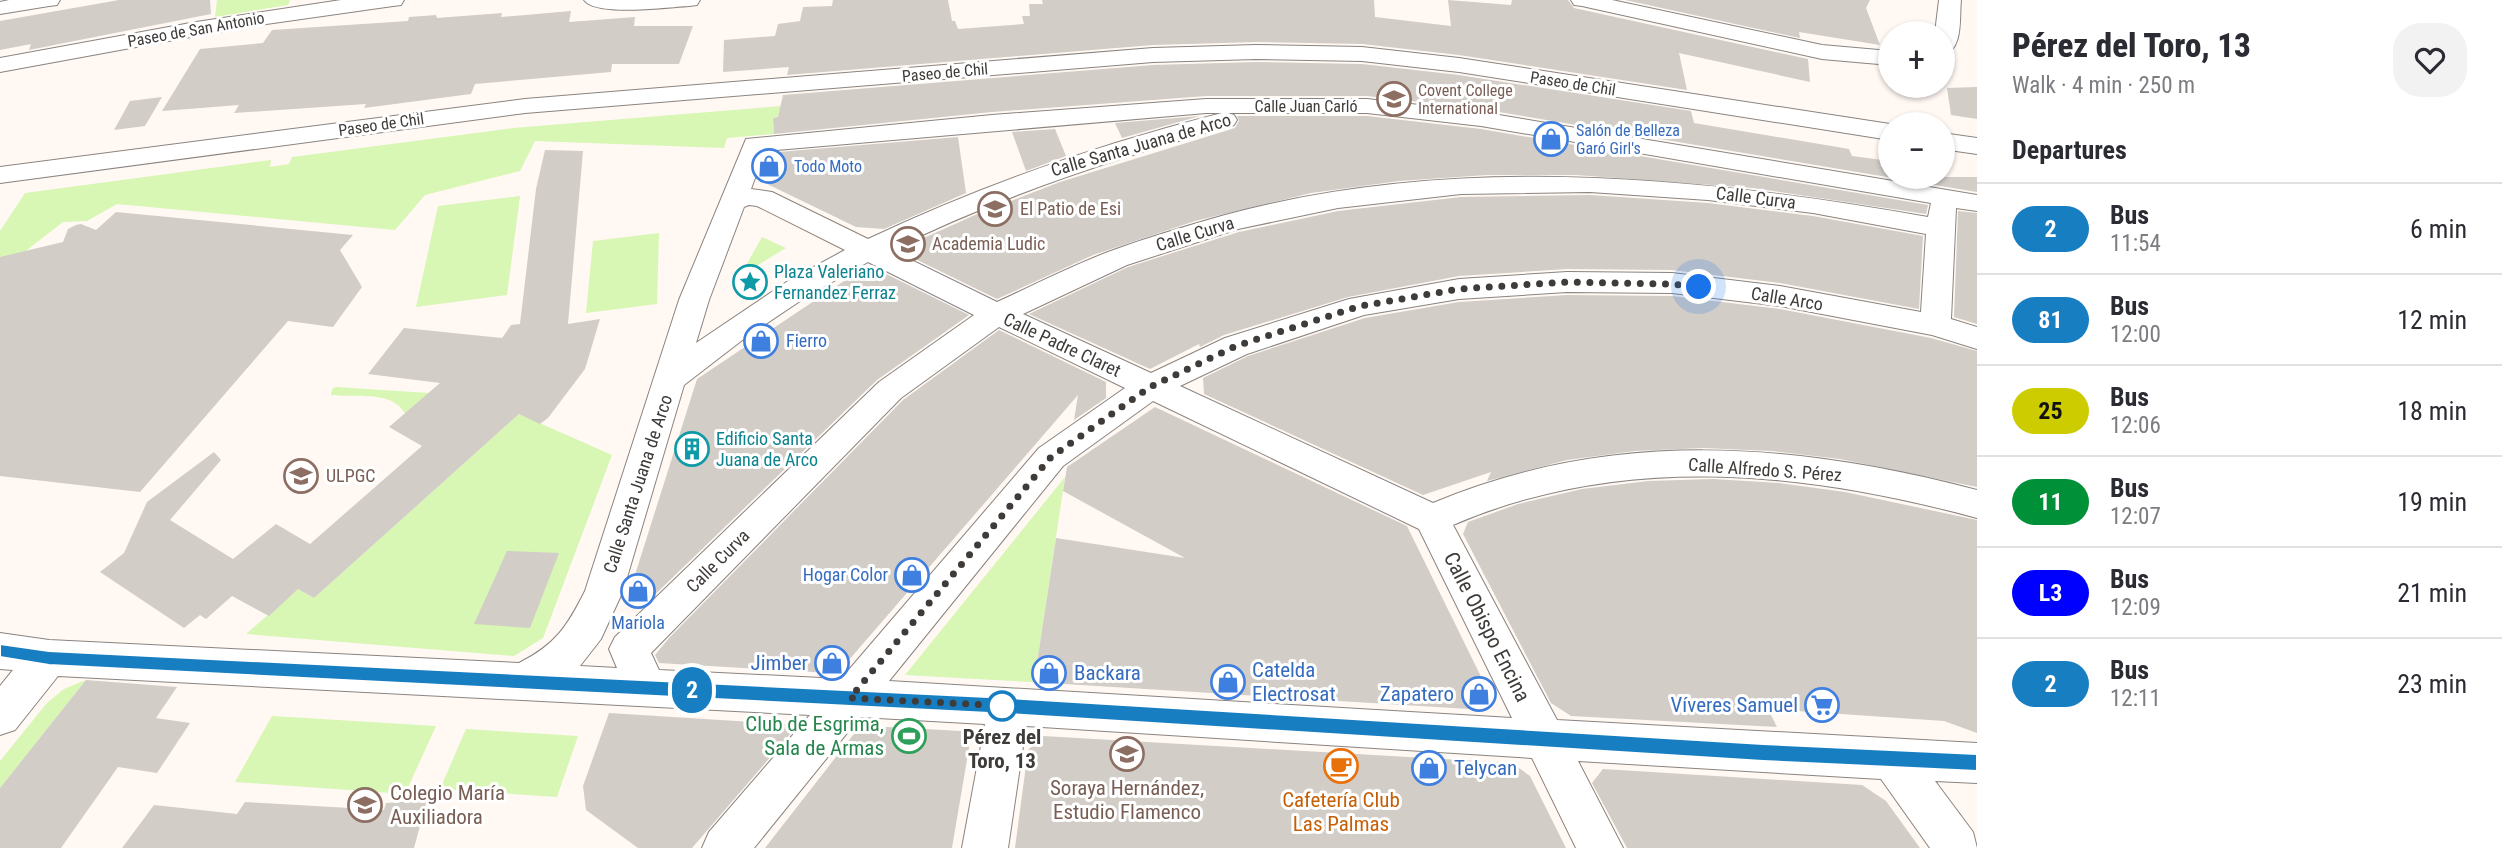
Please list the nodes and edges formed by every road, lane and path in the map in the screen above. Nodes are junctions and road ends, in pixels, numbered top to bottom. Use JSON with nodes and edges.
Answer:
{"nodes":[{"id":1,"x":48,"y":0,"type":"edge"},
{"id":2,"x":393,"y":0,"type":"edge"},
{"id":3,"x":595,"y":0,"type":"edge"},
{"id":4,"x":689,"y":0,"type":"edge"},
{"id":5,"x":1582,"y":0,"type":"edge"},
{"id":6,"x":1950,"y":0,"type":"edge"},
{"id":7,"x":0,"y":8,"type":"edge"},
{"id":8,"x":1948,"y":21,"type":"edge"},
{"id":9,"x":1878,"y":57,"type":"edge"},
{"id":10,"x":0,"y":65,"type":"edge"},
{"id":11,"x":1285,"y":105,"type":"junction"},
{"id":12,"x":1878,"y":130,"type":"edge"},
{"id":13,"x":1955,"y":143,"type":"edge"},
{"id":14,"x":755,"y":144,"type":"joint"},
{"id":15,"x":1977,"y":146,"type":"edge"},
{"id":16,"x":0,"y":175,"type":"edge"},
{"id":17,"x":1943,"y":197,"type":"junction"},
{"id":18,"x":731,"y":203,"type":"junction"},
{"id":19,"x":1977,"y":203,"type":"edge"},
{"id":20,"x":1941,"y":228,"type":"junction"},
{"id":21,"x":866,"y":248,"type":"junction"},
{"id":22,"x":997,"y":314,"type":"junction"},
{"id":23,"x":1935,"y":325,"type":"junction"},
{"id":24,"x":1977,"y":338,"type":"edge"},
{"id":25,"x":672,"y":377,"type":"junction"},
{"id":26,"x":1150,"y":387,"type":"junction"},
{"id":27,"x":1977,"y":504,"type":"edge"},
{"id":28,"x":1432,"y":519,"type":"junction"},
{"id":29,"x":604,"y":591,"type":"junction"},
{"id":30,"x":629,"y":649,"type":"junction"},
{"id":31,"x":0,"y":651,"type":"edge"},
{"id":32,"x":49,"y":658,"type":"junction"},
{"id":33,"x":524,"y":681,"type":"junction"},
{"id":34,"x":646,"y":687,"type":"junction"},
{"id":35,"x":850,"y":698,"type":"junction"},
{"id":36,"x":1009,"y":706,"type":"junction"},
{"id":37,"x":0,"y":716,"type":"edge"},
{"id":38,"x":1544,"y":738,"type":"junction"},
{"id":39,"x":1891,"y":758,"type":"junction"},
{"id":40,"x":1977,"y":763,"type":"edge"},
{"id":41,"x":725,"y":848,"type":"edge"},
{"id":42,"x":985,"y":848,"type":"edge"},
{"id":43,"x":1600,"y":848,"type":"edge"},
{"id":44,"x":1957,"y":848,"type":"edge"}],
"edges":[{"from":1,"to":7,"type":"street"},
{"from":2,"to":10,"type":"street","name":"Paseo de San Antonio"},
{"from":3,"to":4,"type":"street"},
{"from":5,"to":9,"type":"street"},
{"from":6,"to":8,"type":"street"},
{"from":11,"to":14,"type":"street","name":"Calle Juan Carló"},
{"from":11,"to":17,"type":"street","name":"Calle Juan Carló"},
{"from":11,"to":21,"type":"street","name":"Calle Santa Juana de Arco"},
{"from":12,"to":16,"type":"street","name":"Paseo de Chil"},
{"from":13,"to":15,"type":"street"},
{"from":14,"to":18,"type":"street","name":"Calle Santa Juana de Arco"},
{"from":17,"to":19,"type":"street","name":"Calle Juan Carló"},
{"from":17,"to":20,"type":"street"},
{"from":18,"to":21,"type":"street","name":"Calle Padre Claret"},
{"from":18,"to":25,"type":"street","name":"Calle Santa Juana de Arco"},
{"from":20,"to":22,"type":"street","name":"Calle Curva"},
{"from":20,"to":23,"type":"street"},
{"from":21,"to":22,"type":"street","name":"Calle Padre Claret"},
{"from":21,"to":25,"type":"street","name":"Calle Santa Juana de Arco"},
{"from":22,"to":26,"type":"street","name":"Calle Padre Claret"},
{"from":22,"to":30,"type":"street","name":"Calle Curva"},
{"from":23,"to":24,"type":"street","name":"Calle Arco"},
{"from":23,"to":26,"type":"street","name":"Calle Arco"},
{"from":25,"to":29,"type":"street","name":"Calle Santa Juana de Arco"},
{"from":26,"to":28,"type":"street","name":"Calle Padre Claret"},
{"from":26,"to":35,"type":"street","name":"Calle Arco"},
{"from":27,"to":28,"type":"street","name":"Calle Alfredo S. Pérez"},
{"from":28,"to":38,"type":"street","name":"Calle Obispo Encina"},
{"from":29,"to":30,"type":"street","name":"Calle Santa Juana de Arco"},
{"from":29,"to":33,"type":"street","name":"Calle Santa Juana de Arco"},
{"from":30,"to":34,"type":"street"},
{"from":31,"to":32,"type":"street"},
{"from":32,"to":33,"type":"street"},
{"from":32,"to":37,"type":"street"},
{"from":33,"to":34,"type":"street"},
{"from":34,"to":35,"type":"street"},
{"from":35,"to":36,"type":"street"},
{"from":35,"to":41,"type":"street","name":"Calle Arco"},
{"from":36,"to":38,"type":"street"},
{"from":36,"to":42,"type":"street"},
{"from":38,"to":39,"type":"street"},
{"from":38,"to":43,"type":"street","name":"Calle Obispo Encina"},
{"from":39,"to":40,"type":"street"},
{"from":39,"to":44,"type":"street"}]}
